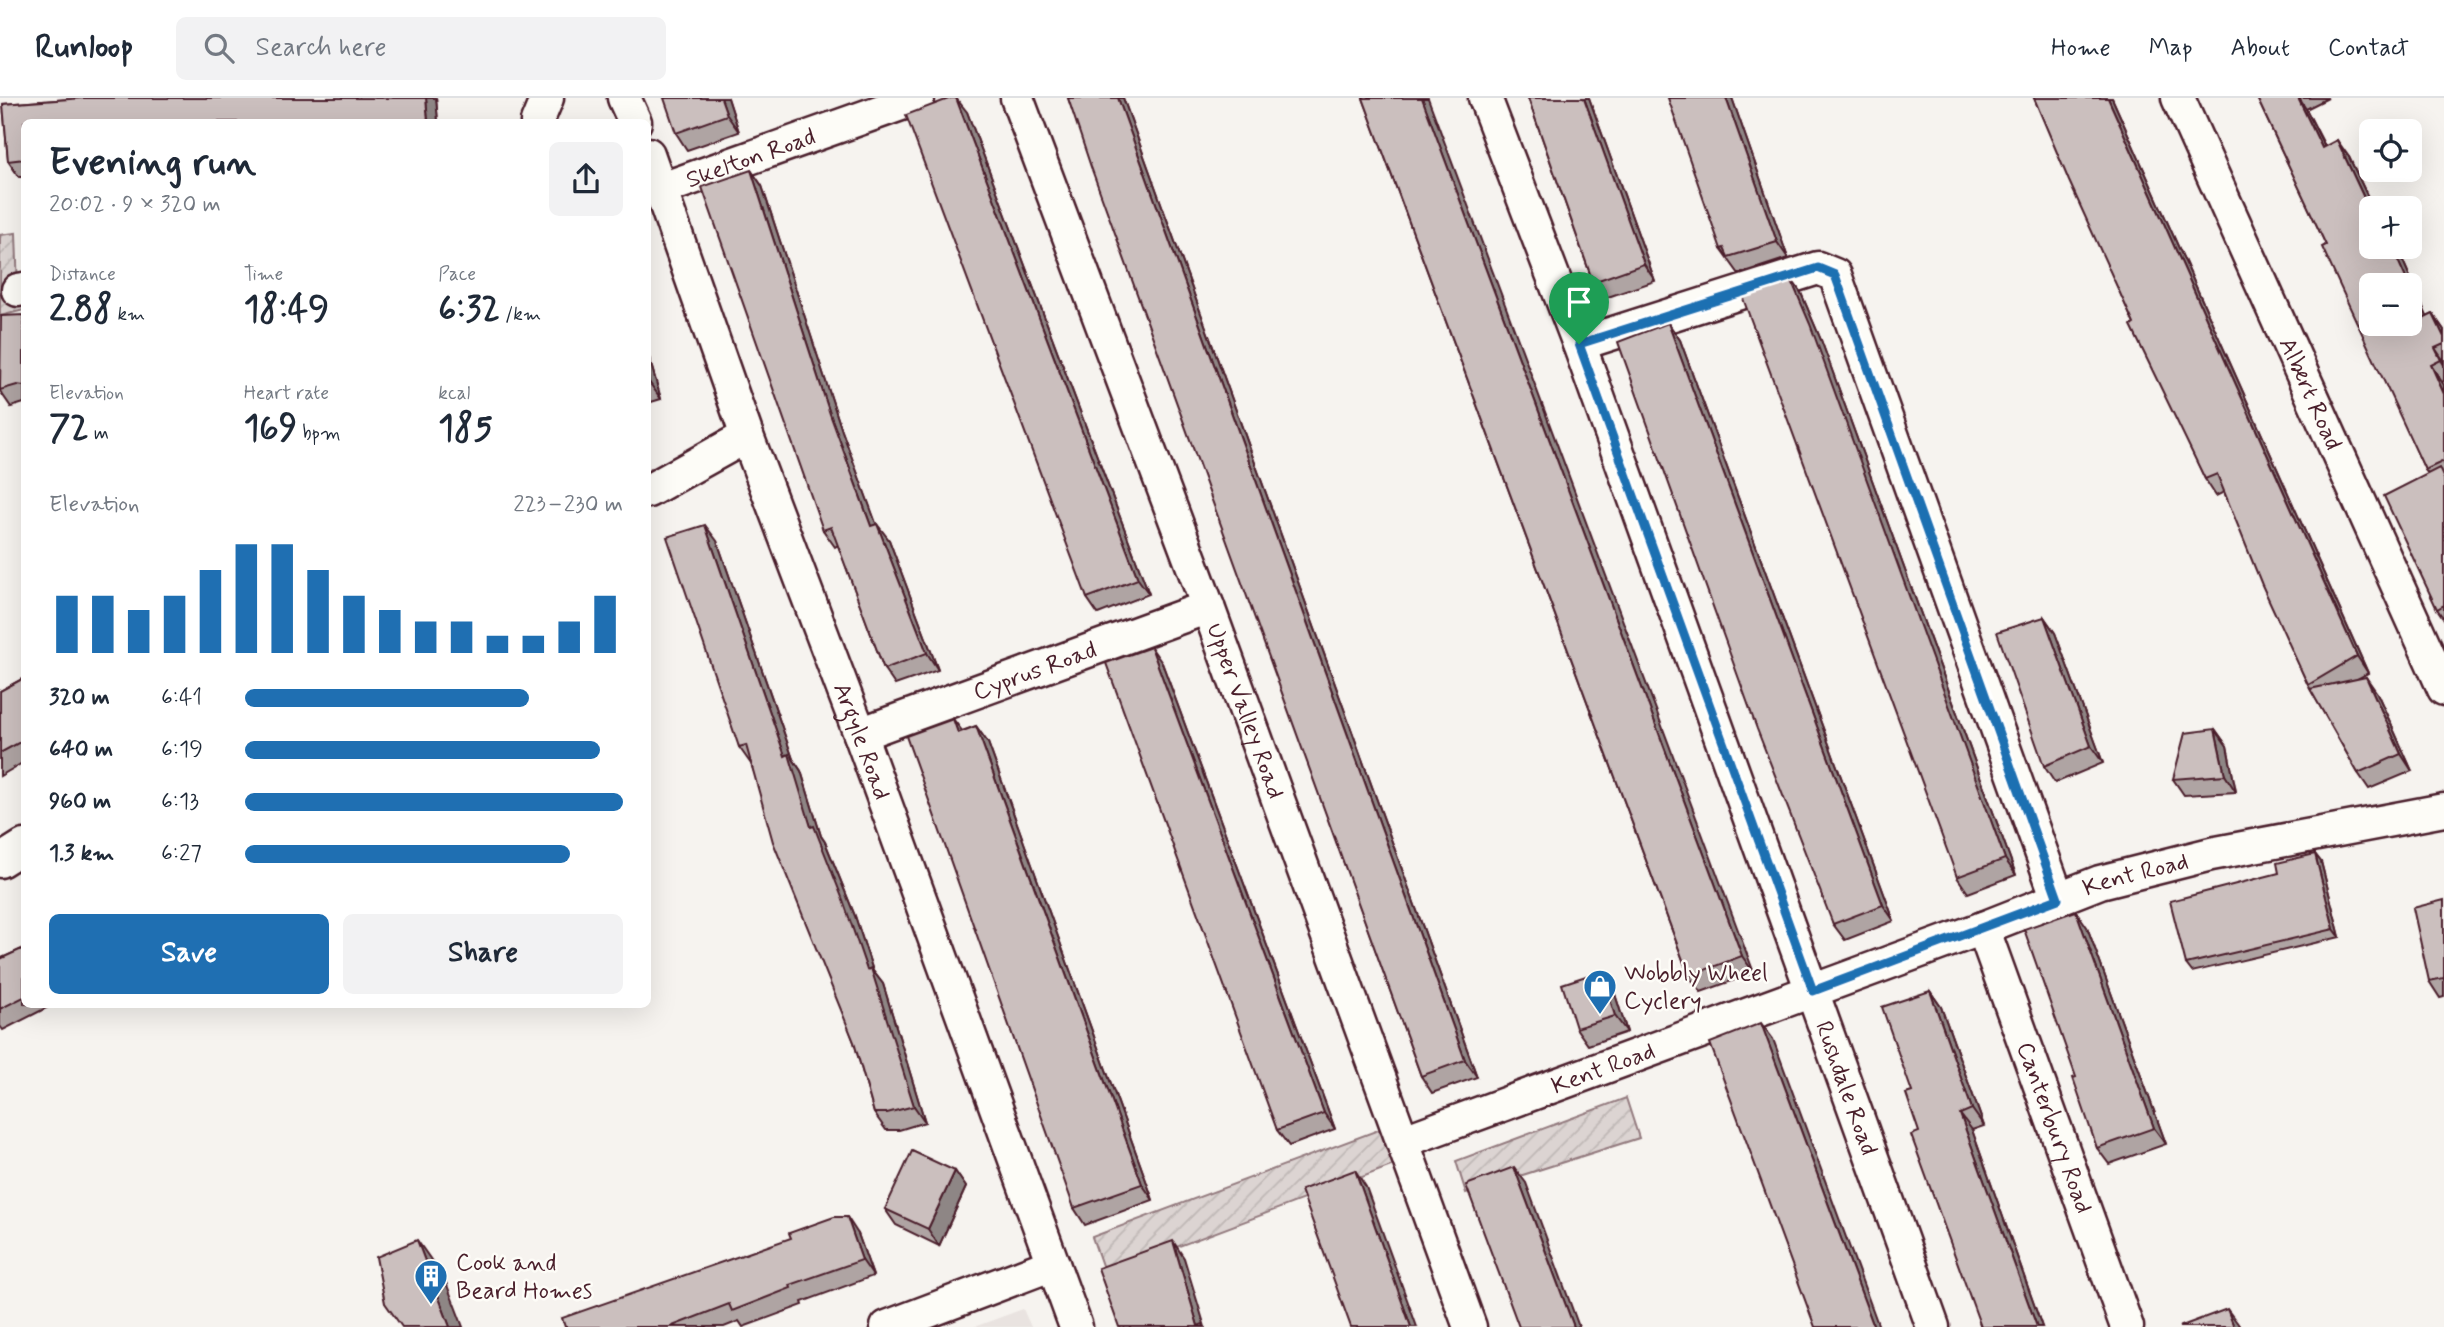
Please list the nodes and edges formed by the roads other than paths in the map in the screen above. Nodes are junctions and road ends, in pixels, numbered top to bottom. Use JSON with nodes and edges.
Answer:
{"nodes":[{"id":1,"x":547,"y":98,"type":"edge"},
{"id":2,"x":624,"y":98,"type":"edge"},
{"id":3,"x":918,"y":98,"type":"edge"},
{"id":4,"x":1017,"y":98,"type":"edge"},
{"id":5,"x":1485,"y":98,"type":"edge"},
{"id":6,"x":2178,"y":98,"type":"edge"},
{"id":7,"x":538,"y":119,"type":"edge"},
{"id":8,"x":634,"y":119,"type":"edge"},
{"id":9,"x":651,"y":162,"type":"edge"},
{"id":10,"x":662,"y":189,"type":"junction"},
{"id":11,"x":1579,"y":344,"type":"junction"},
{"id":12,"x":747,"y":436,"type":"junction"},
{"id":13,"x":651,"y":489,"type":"edge"},
{"id":14,"x":1208,"y":607,"type":"junction"},
{"id":15,"x":2444,"y":689,"type":"edge"},
{"id":16,"x":860,"y":734,"type":"junction"},
{"id":17,"x":2444,"y":810,"type":"edge"},
{"id":18,"x":21,"y":848,"type":"edge"},
{"id":19,"x":0,"y":861,"type":"edge"},
{"id":20,"x":2058,"y":899,"type":"junction"},
{"id":21,"x":1983,"y":928,"type":"junction"},
{"id":22,"x":1813,"y":991,"type":"junction"},
{"id":23,"x":1404,"y":1142,"type":"junction"},
{"id":24,"x":1053,"y":1265,"type":"junction"},
{"id":25,"x":887,"y":1327,"type":"edge"},
{"id":26,"x":1076,"y":1327,"type":"edge"},
{"id":27,"x":1470,"y":1327,"type":"edge"},
{"id":28,"x":1933,"y":1327,"type":"edge"},
{"id":29,"x":2127,"y":1327,"type":"edge"}],
"edges":[{"from":1,"to":7,"type":"street"},
{"from":2,"to":8,"type":"street"},
{"from":3,"to":10,"type":"street","name":"Skelton Road"},
{"from":4,"to":14,"type":"street","name":"Upper Valley Road"},
{"from":5,"to":11,"type":"street","name":"Rushdale Road"},
{"from":6,"to":15,"type":"street","name":"Albert Road"},
{"from":9,"to":10,"type":"street","name":"Argyle Road"},
{"from":10,"to":12,"type":"street","name":"Argyle Road"},
{"from":11,"to":20,"type":"street"},
{"from":11,"to":22,"type":"street","name":"Rushdale Road"},
{"from":12,"to":13,"type":"street"},
{"from":12,"to":16,"type":"street","name":"Argyle Road"},
{"from":14,"to":16,"type":"street","name":"Cyprus Road"},
{"from":14,"to":23,"type":"street","name":"Upper Valley Road"},
{"from":16,"to":24,"type":"street","name":"Argyle Road"},
{"from":17,"to":20,"type":"street","name":"Kent Road"},
{"from":18,"to":19,"type":"street"},
{"from":20,"to":21,"type":"street","name":"Kent Road"},
{"from":21,"to":22,"type":"street","name":"Kent Road"},
{"from":21,"to":29,"type":"street","name":"Canterbury Road"},
{"from":22,"to":23,"type":"street","name":"Kent Road"},
{"from":22,"to":28,"type":"street","name":"Rushdale Road"},
{"from":23,"to":27,"type":"street","name":"Upper Valley Road"},
{"from":24,"to":25,"type":"street"},
{"from":24,"to":26,"type":"street","name":"Argyle Road"}]}
